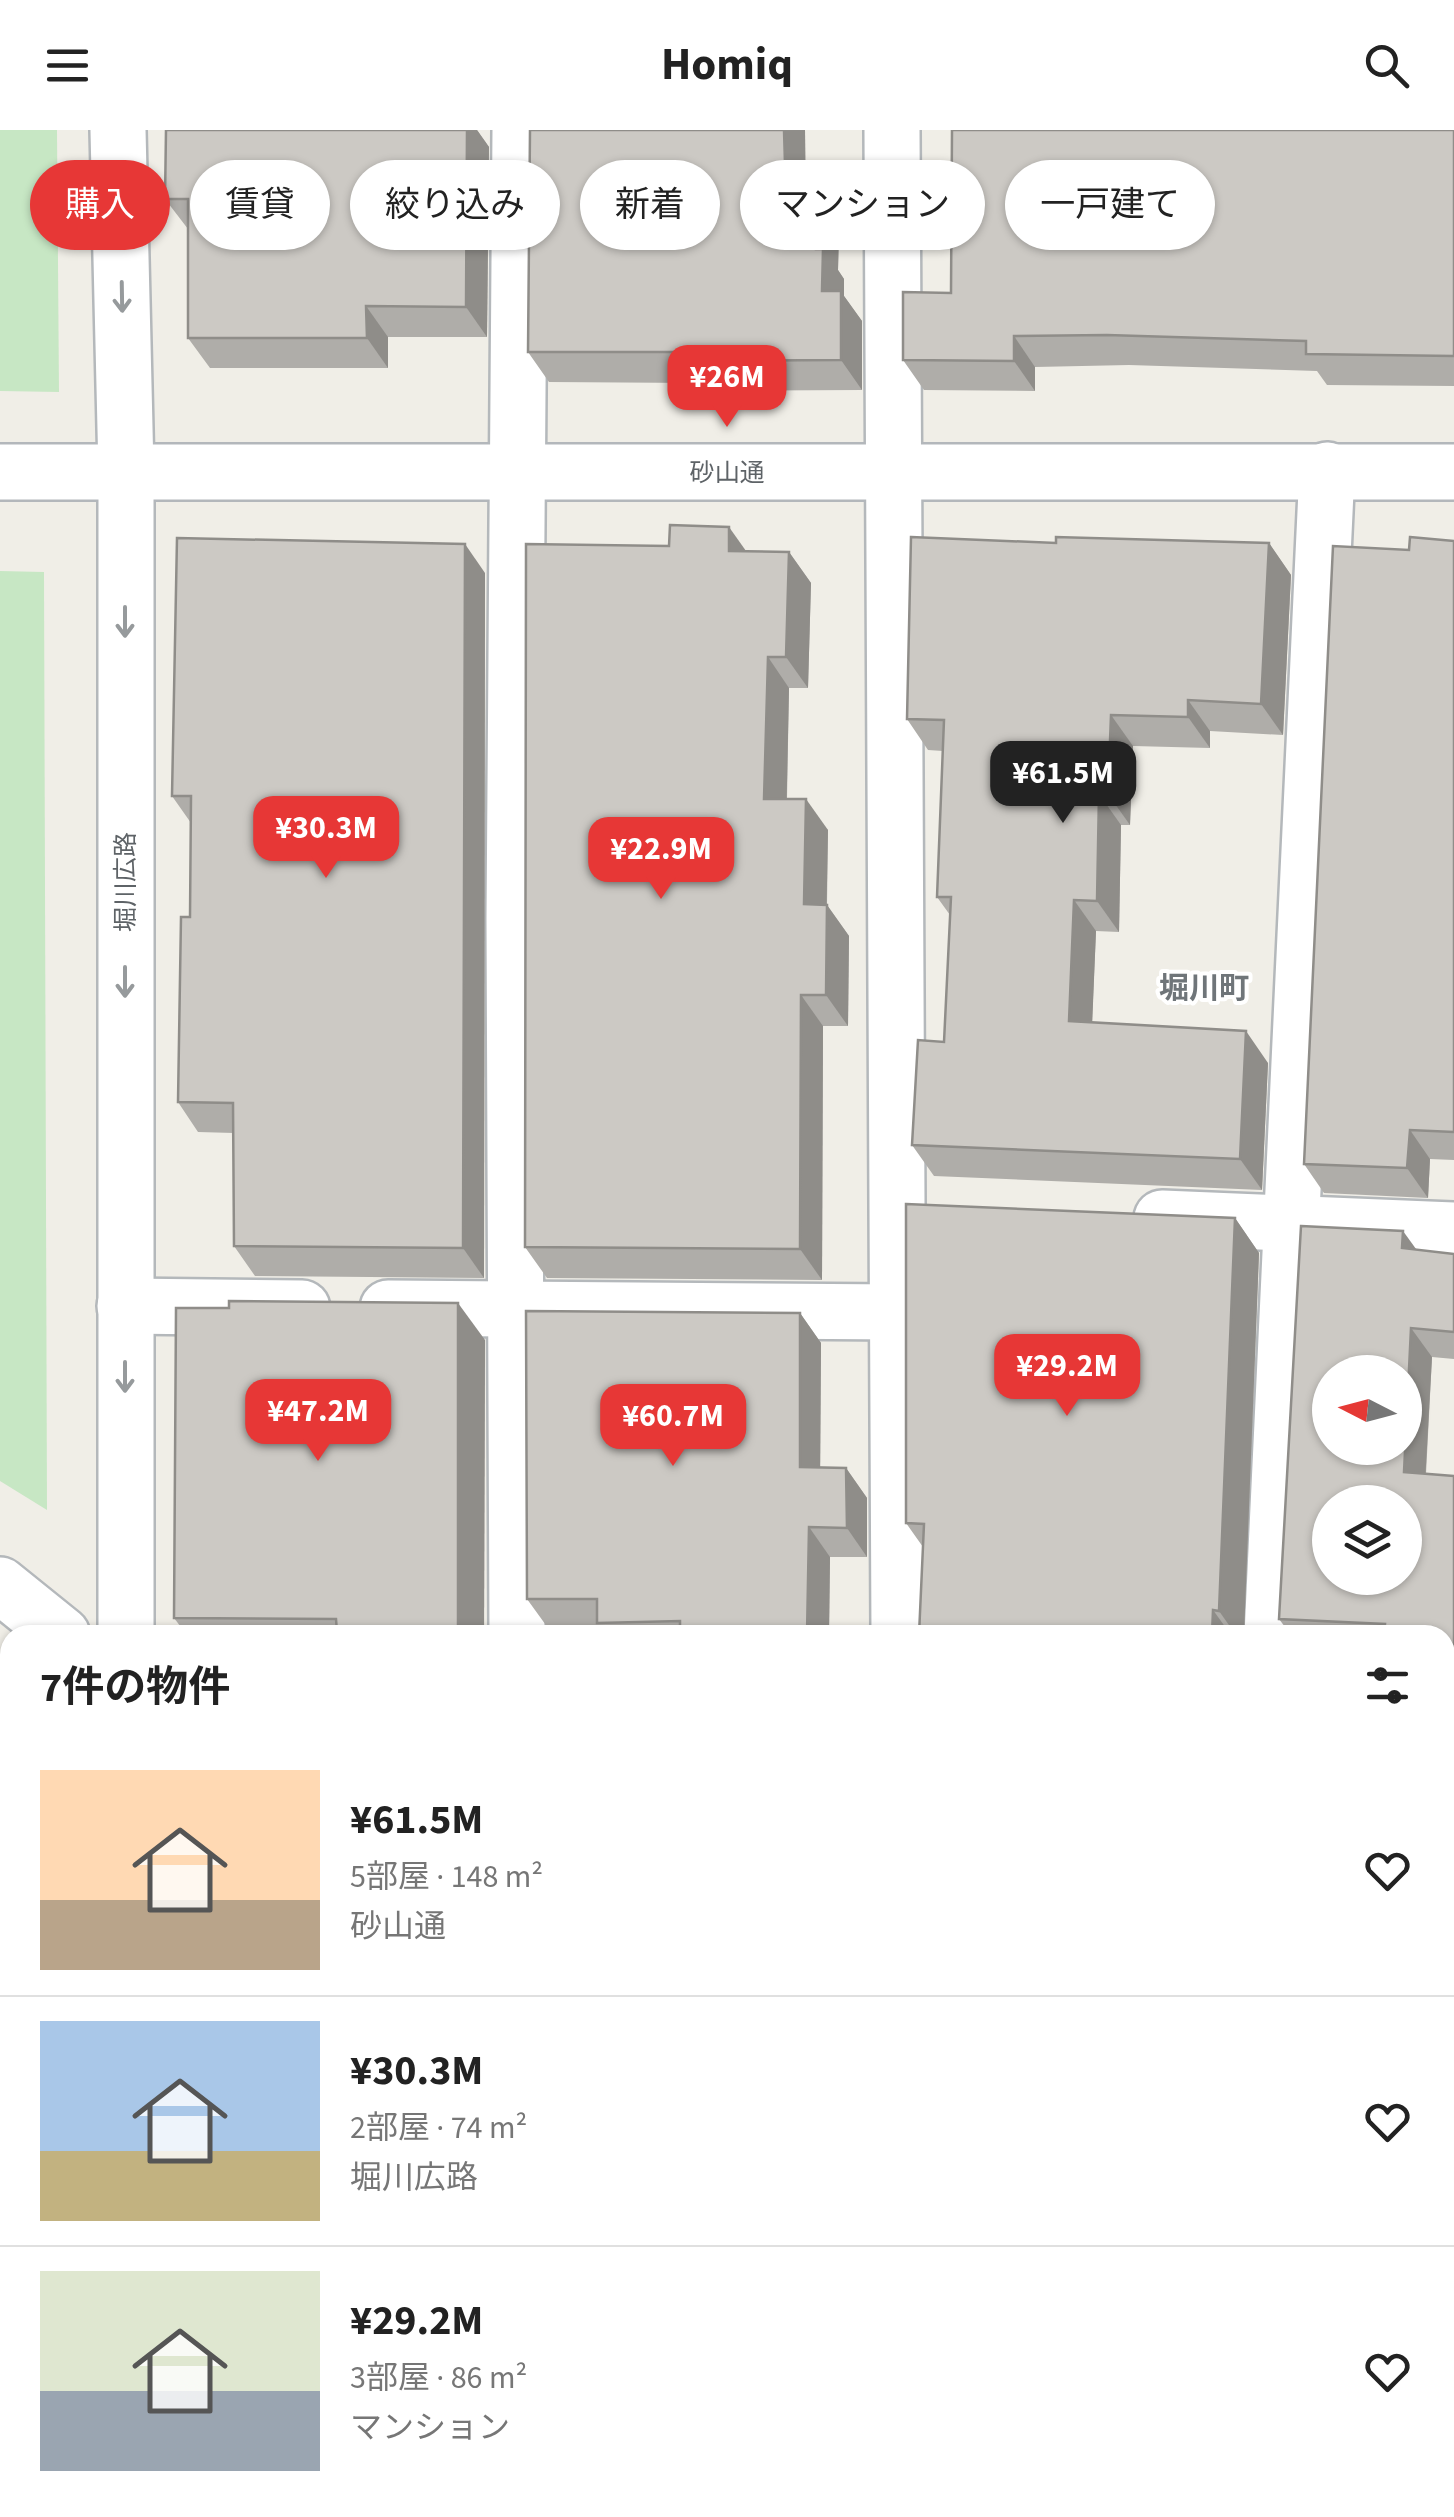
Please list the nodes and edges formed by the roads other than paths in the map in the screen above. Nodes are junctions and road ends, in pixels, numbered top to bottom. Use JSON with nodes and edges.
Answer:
{"nodes":[{"id":1,"x":118,"y":130,"type":"edge"},
{"id":2,"x":520,"y":130,"type":"edge"},
{"id":3,"x":892,"y":130,"type":"edge"},
{"id":4,"x":126,"y":470,"type":"junction"},
{"id":5,"x":1327,"y":470,"type":"junction"},
{"id":6,"x":0,"y":472,"type":"edge"},
{"id":7,"x":893,"y":472,"type":"junction"},
{"id":8,"x":1454,"y":472,"type":"edge"},
{"id":9,"x":521,"y":473,"type":"junction"},
{"id":10,"x":1114,"y":1216,"type":"edge"},
{"id":11,"x":1288,"y":1223,"type":"junction"},
{"id":12,"x":1454,"y":1230,"type":"edge"},
{"id":13,"x":125,"y":1306,"type":"junction"},
{"id":14,"x":518,"y":1310,"type":"junction"},
{"id":15,"x":898,"y":1312,"type":"junction"},
{"id":16,"x":0,"y":1585,"type":"edge"},
{"id":17,"x":50,"y":1625,"type":"edge"},
{"id":18,"x":126,"y":1625,"type":"edge"},
{"id":19,"x":517,"y":1625,"type":"edge"},
{"id":20,"x":899,"y":1625,"type":"edge"},
{"id":21,"x":1272,"y":1625,"type":"edge"}],
"edges":[{"from":1,"to":4,"type":"street","name":"堀川広路","one_way":true},
{"from":2,"to":9,"type":"street"},
{"from":3,"to":7,"type":"street"},
{"from":4,"to":6,"type":"street","name":"砂山通"},
{"from":4,"to":9,"type":"street","name":"砂山通"},
{"from":4,"to":13,"type":"street","name":"堀川広路","one_way":true},
{"from":5,"to":7,"type":"street","name":"砂山通"},
{"from":5,"to":8,"type":"street","name":"砂山通"},
{"from":5,"to":11,"type":"street"},
{"from":7,"to":9,"type":"street","name":"砂山通"},
{"from":7,"to":15,"type":"street"},
{"from":9,"to":14,"type":"street"},
{"from":10,"to":11,"type":"street"},
{"from":11,"to":12,"type":"street"},
{"from":11,"to":21,"type":"street"},
{"from":13,"to":14,"type":"street"},
{"from":13,"to":18,"type":"street","name":"堀川広路","one_way":true},
{"from":14,"to":15,"type":"street"},
{"from":14,"to":19,"type":"street"},
{"from":15,"to":20,"type":"street"},
{"from":16,"to":17,"type":"street"}]}
